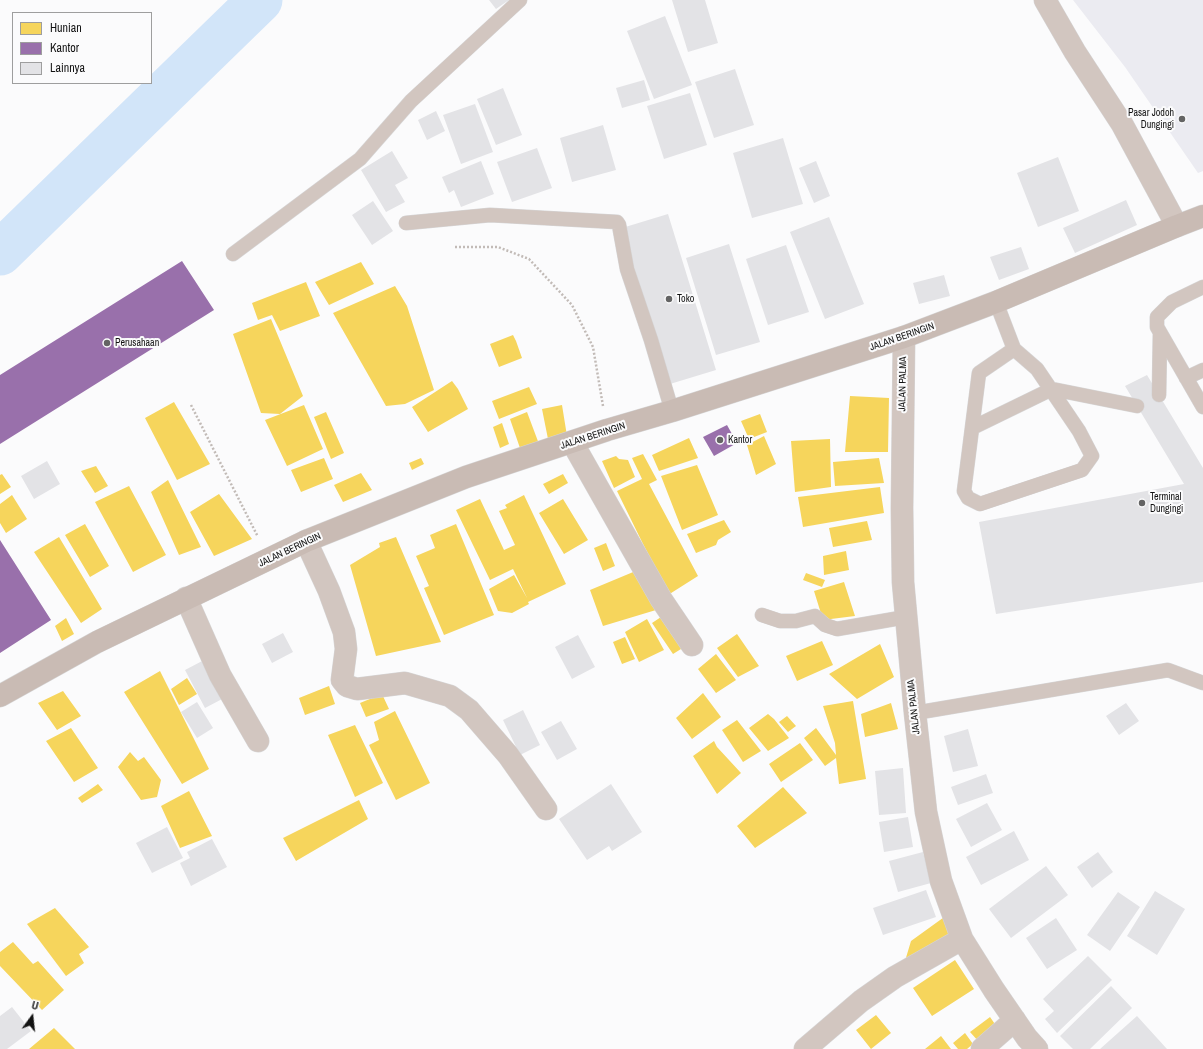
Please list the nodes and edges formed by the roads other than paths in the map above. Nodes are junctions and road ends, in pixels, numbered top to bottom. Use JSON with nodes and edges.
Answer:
{"nodes":[{"id":1,"x":520,"y":0,"type":"edge"},
{"id":2,"x":1046,"y":0,"type":"edge"},
{"id":3,"x":1203,"y":216,"type":"edge"},
{"id":4,"x":406,"y":223,"type":"dead end"},
{"id":5,"x":1177,"y":226,"type":"junction"},
{"id":6,"x":233,"y":254,"type":"dead end"},
{"id":7,"x":1203,"y":287,"type":"edge"},
{"id":8,"x":996,"y":302,"type":"junction"},
{"id":9,"x":1160,"y":332,"type":"junction"},
{"id":10,"x":904,"y":337,"type":"junction"},
{"id":11,"x":1014,"y":349,"type":"junction"},
{"id":12,"x":1203,"y":370,"type":"edge"},
{"id":13,"x":1186,"y":378,"type":"junction"},
{"id":14,"x":1052,"y":389,"type":"junction"},
{"id":15,"x":1159,"y":394,"type":"dead end"},
{"id":16,"x":1137,"y":406,"type":"dead end"},
{"id":17,"x":1203,"y":407,"type":"edge"},
{"id":18,"x":672,"y":411,"type":"junction"},
{"id":19,"x":972,"y":428,"type":"junction"},
{"id":20,"x":572,"y":442,"type":"junction"},
{"id":21,"x":306,"y":541,"type":"junction"},
{"id":22,"x":186,"y":598,"type":"junction"},
{"id":23,"x":762,"y":615,"type":"dead end"},
{"id":24,"x":906,"y":617,"type":"junction"},
{"id":25,"x":692,"y":645,"type":"dead end"},
{"id":26,"x":1203,"y":683,"type":"edge"},
{"id":27,"x":0,"y":696,"type":"edge"},
{"id":28,"x":915,"y":713,"type":"junction"},
{"id":29,"x":258,"y":741,"type":"dead end"},
{"id":30,"x":546,"y":809,"type":"dead end"},
{"id":31,"x":962,"y":939,"type":"junction"},
{"id":32,"x":1015,"y":1020,"type":"junction"},
{"id":33,"x":805,"y":1049,"type":"edge"},
{"id":34,"x":982,"y":1049,"type":"edge"},
{"id":35,"x":1037,"y":1049,"type":"edge"}],
"edges":[{"from":1,"to":6,"type":"lane"},
{"from":2,"to":5,"type":"street"},
{"from":3,"to":5,"type":"street","name":"JALAN BERINGIN"},
{"from":4,"to":18,"type":"lane"},
{"from":5,"to":8,"type":"street","name":"JALAN BERINGIN"},
{"from":7,"to":9,"type":"lane"},
{"from":8,"to":10,"type":"street","name":"JALAN BERINGIN"},
{"from":8,"to":11,"type":"lane"},
{"from":9,"to":13,"type":"lane"},
{"from":9,"to":15,"type":"lane"},
{"from":10,"to":18,"type":"street","name":"JALAN BERINGIN"},
{"from":10,"to":24,"type":"street","name":"JALAN PALMA"},
{"from":11,"to":14,"type":"lane"},
{"from":11,"to":19,"type":"lane"},
{"from":12,"to":13,"type":"lane"},
{"from":13,"to":17,"type":"lane"},
{"from":14,"to":16,"type":"lane"},
{"from":14,"to":19,"type":"lane"},
{"from":14,"to":19,"type":"lane"},
{"from":18,"to":20,"type":"street","name":"JALAN BERINGIN"},
{"from":20,"to":21,"type":"street","name":"JALAN BERINGIN"},
{"from":20,"to":25,"type":"street"},
{"from":21,"to":22,"type":"street","name":"JALAN BERINGIN"},
{"from":21,"to":30,"type":"street"},
{"from":22,"to":27,"type":"street","name":"JALAN BERINGIN"},
{"from":22,"to":29,"type":"street"},
{"from":23,"to":24,"type":"lane"},
{"from":24,"to":28,"type":"street","name":"JALAN PALMA"},
{"from":26,"to":28,"type":"lane"},
{"from":28,"to":31,"type":"street","name":"JALAN PALMA"},
{"from":31,"to":32,"type":"street","name":"JALAN PALMA"},
{"from":31,"to":33,"type":"street"},
{"from":32,"to":34,"type":"street"},
{"from":32,"to":35,"type":"street","name":"JALAN PALMA"}]}
